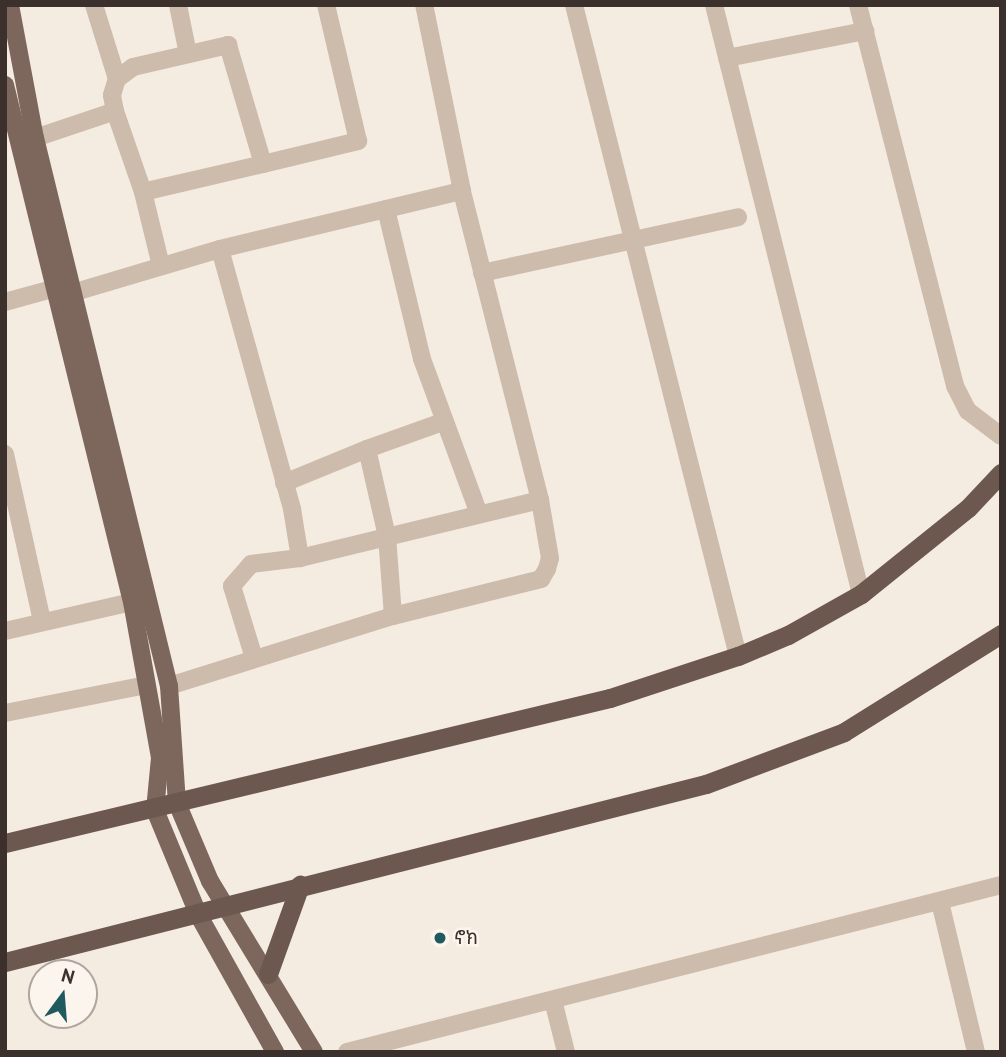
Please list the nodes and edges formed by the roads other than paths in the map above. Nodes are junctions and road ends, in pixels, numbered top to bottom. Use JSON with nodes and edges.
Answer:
{"nodes":[{"id":1,"x":10,"y":5,"type":"edge"},
{"id":2,"x":94,"y":5,"type":"edge"},
{"id":3,"x":178,"y":5,"type":"edge"},
{"id":4,"x":326,"y":5,"type":"edge"},
{"id":5,"x":424,"y":5,"type":"edge"},
{"id":6,"x":574,"y":5,"type":"edge"},
{"id":7,"x":714,"y":5,"type":"edge"},
{"id":8,"x":858,"y":5,"type":"edge"},
{"id":9,"x":865,"y":31,"type":"junction"},
{"id":10,"x":188,"y":54,"type":"junction"},
{"id":11,"x":727,"y":58,"type":"junction"},
{"id":12,"x":117,"y":79,"type":"junction"},
{"id":13,"x":5,"y":85,"type":"edge"},
{"id":14,"x":115,"y":111,"type":"junction"},
{"id":15,"x":35,"y":138,"type":"junction"},
{"id":16,"x":263,"y":164,"type":"junction"},
{"id":17,"x":461,"y":191,"type":"junction"},
{"id":18,"x":143,"y":192,"type":"junction"},
{"id":19,"x":386,"y":209,"type":"junction"},
{"id":20,"x":738,"y":217,"type":"dead end"},
{"id":21,"x":630,"y":239,"type":"junction"},
{"id":22,"x":220,"y":249,"type":"junction"},
{"id":23,"x":161,"y":267,"type":"junction"},
{"id":24,"x":482,"y":273,"type":"junction"},
{"id":25,"x":64,"y":290,"type":"junction"},
{"id":26,"x":5,"y":302,"type":"edge"},
{"id":27,"x":443,"y":422,"type":"junction"},
{"id":28,"x":1001,"y":436,"type":"edge"},
{"id":29,"x":367,"y":449,"type":"junction"},
{"id":30,"x":5,"y":454,"type":"edge"},
{"id":31,"x":1001,"y":473,"type":"edge"},
{"id":32,"x":284,"y":483,"type":"junction"},
{"id":33,"x":540,"y":500,"type":"junction"},
{"id":34,"x":480,"y":514,"type":"junction"},
{"id":35,"x":387,"y":536,"type":"junction"},
{"id":36,"x":300,"y":558,"type":"junction"},
{"id":37,"x":861,"y":594,"type":"junction"},
{"id":38,"x":132,"y":602,"type":"junction"},
{"id":39,"x":393,"y":616,"type":"junction"},
{"id":40,"x":42,"y":621,"type":"junction"},
{"id":41,"x":5,"y":631,"type":"edge"},
{"id":42,"x":1001,"y":634,"type":"edge"},
{"id":43,"x":738,"y":656,"type":"junction"},
{"id":44,"x":254,"y":658,"type":"junction"},
{"id":45,"x":146,"y":685,"type":"junction"},
{"id":46,"x":169,"y":686,"type":"junction"},
{"id":47,"x":5,"y":713,"type":"edge"},
{"id":48,"x":177,"y":803,"type":"junction"},
{"id":49,"x":155,"y":810,"type":"junction"},
{"id":50,"x":5,"y":843,"type":"edge"},
{"id":51,"x":300,"y":885,"type":"junction"},
{"id":52,"x":1001,"y":885,"type":"edge"},
{"id":53,"x":940,"y":902,"type":"junction"},
{"id":54,"x":225,"y":907,"type":"junction"},
{"id":55,"x":199,"y":916,"type":"junction"},
{"id":56,"x":5,"y":962,"type":"edge"},
{"id":57,"x":268,"y":974,"type":"junction"},
{"id":58,"x":553,"y":1000,"type":"junction"},
{"id":59,"x":275,"y":1052,"type":"edge"},
{"id":60,"x":314,"y":1052,"type":"edge"},
{"id":61,"x":347,"y":1052,"type":"edge"},
{"id":62,"x":566,"y":1052,"type":"edge"},
{"id":63,"x":976,"y":1052,"type":"edge"}],
"edges":[{"from":1,"to":15,"type":"main road"},
{"from":2,"to":12,"type":"street"},
{"from":3,"to":10,"type":"street"},
{"from":4,"to":16,"type":"street"},
{"from":5,"to":17,"type":"street"},
{"from":6,"to":21,"type":"street"},
{"from":7,"to":11,"type":"street"},
{"from":8,"to":9,"type":"street"},
{"from":9,"to":11,"type":"street"},
{"from":9,"to":28,"type":"street"},
{"from":10,"to":12,"type":"street"},
{"from":10,"to":16,"type":"street"},
{"from":11,"to":37,"type":"street"},
{"from":12,"to":14,"type":"street"},
{"from":13,"to":25,"type":"main road"},
{"from":14,"to":15,"type":"street"},
{"from":14,"to":18,"type":"street"},
{"from":15,"to":25,"type":"main road"},
{"from":16,"to":18,"type":"street"},
{"from":17,"to":19,"type":"street"},
{"from":17,"to":24,"type":"street"},
{"from":18,"to":23,"type":"street"},
{"from":19,"to":22,"type":"street"},
{"from":19,"to":27,"type":"street"},
{"from":20,"to":21,"type":"street"},
{"from":21,"to":24,"type":"street"},
{"from":21,"to":43,"type":"street"},
{"from":22,"to":23,"type":"street"},
{"from":22,"to":32,"type":"street"},
{"from":23,"to":25,"type":"street"},
{"from":24,"to":33,"type":"street"},
{"from":25,"to":26,"type":"street"},
{"from":25,"to":38,"type":"main road"},
{"from":25,"to":46,"type":"main road"},
{"from":27,"to":29,"type":"street"},
{"from":27,"to":34,"type":"street"},
{"from":29,"to":32,"type":"street"},
{"from":29,"to":35,"type":"street"},
{"from":30,"to":40,"type":"street"},
{"from":31,"to":37,"type":"highway"},
{"from":32,"to":36,"type":"street"},
{"from":33,"to":34,"type":"street"},
{"from":33,"to":39,"type":"street"},
{"from":34,"to":35,"type":"street"},
{"from":35,"to":36,"type":"street"},
{"from":35,"to":39,"type":"street"},
{"from":36,"to":44,"type":"street"},
{"from":37,"to":43,"type":"highway"},
{"from":38,"to":40,"type":"street"},
{"from":38,"to":45,"type":"main road"},
{"from":39,"to":44,"type":"street"},
{"from":40,"to":41,"type":"street"},
{"from":42,"to":51,"type":"highway"},
{"from":43,"to":48,"type":"highway"},
{"from":44,"to":46,"type":"street"},
{"from":45,"to":47,"type":"street"},
{"from":45,"to":49,"type":"main road"},
{"from":46,"to":48,"type":"main road"},
{"from":48,"to":49,"type":"highway"},
{"from":48,"to":54,"type":"main road"},
{"from":49,"to":50,"type":"highway"},
{"from":49,"to":55,"type":"main road"},
{"from":51,"to":54,"type":"highway"},
{"from":51,"to":57,"type":"highway"},
{"from":52,"to":53,"type":"street"},
{"from":53,"to":58,"type":"street"},
{"from":53,"to":63,"type":"street"},
{"from":54,"to":55,"type":"highway"},
{"from":54,"to":57,"type":"main road"},
{"from":55,"to":56,"type":"highway"},
{"from":55,"to":59,"type":"main road"},
{"from":57,"to":60,"type":"main road"},
{"from":58,"to":61,"type":"street"},
{"from":58,"to":62,"type":"street"}]}
